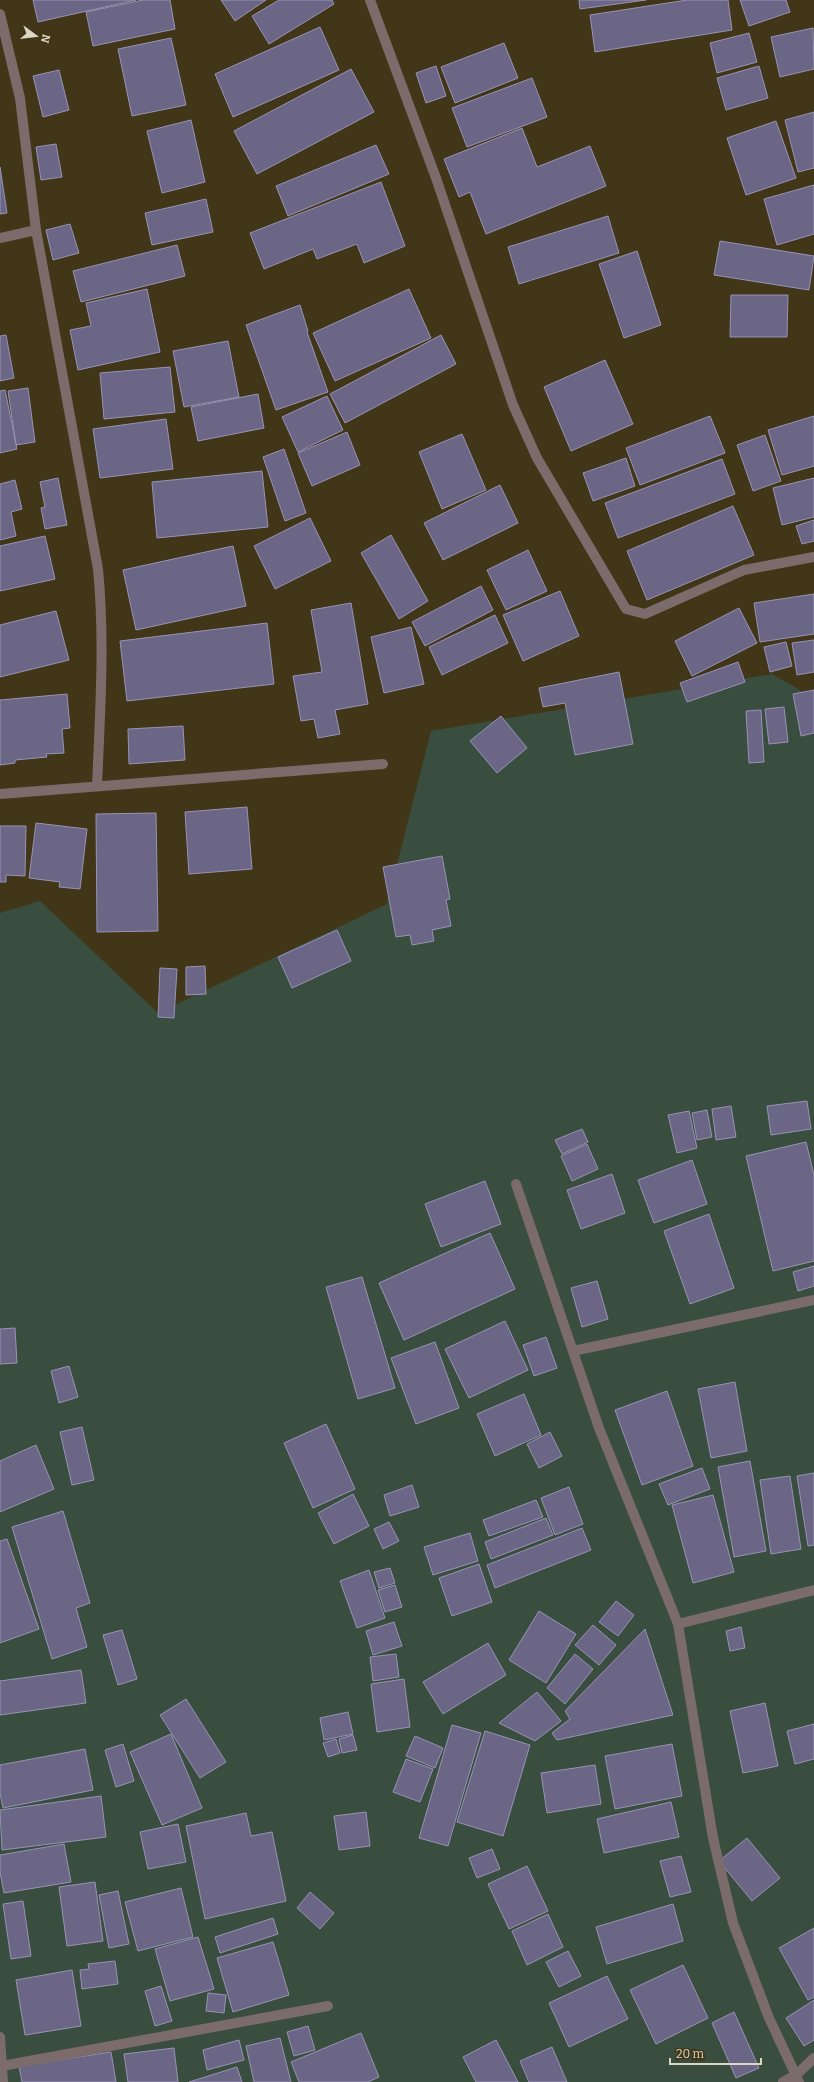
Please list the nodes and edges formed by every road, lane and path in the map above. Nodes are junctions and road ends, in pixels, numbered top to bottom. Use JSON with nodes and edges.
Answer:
{"nodes":[{"id":1,"x":370,"y":0,"type":"edge"},
{"id":2,"x":0,"y":14,"type":"edge"},
{"id":3,"x":36,"y":230,"type":"junction"},
{"id":4,"x":0,"y":238,"type":"edge"},
{"id":5,"x":814,"y":557,"type":"edge"},
{"id":6,"x":383,"y":764,"type":"dead end"},
{"id":7,"x":97,"y":786,"type":"junction"},
{"id":8,"x":0,"y":794,"type":"edge"},
{"id":9,"x":516,"y":1184,"type":"dead end"},
{"id":10,"x":814,"y":1300,"type":"edge"},
{"id":11,"x":573,"y":1351,"type":"junction"},
{"id":12,"x":814,"y":1590,"type":"edge"},
{"id":13,"x":678,"y":1624,"type":"junction"},
{"id":14,"x":328,"y":2006,"type":"dead end"},
{"id":15,"x":0,"y":2037,"type":"edge"},
{"id":16,"x":814,"y":2058,"type":"edge"},
{"id":17,"x":2,"y":2066,"type":"junction"},
{"id":18,"x":798,"y":2078,"type":"edge"},
{"id":19,"x":3,"y":2082,"type":"edge"},
{"id":20,"x":783,"y":2082,"type":"edge"}],
"edges":[{"from":1,"to":5,"type":"street"},
{"from":2,"to":3,"type":"street"},
{"from":3,"to":4,"type":"street"},
{"from":3,"to":7,"type":"street"},
{"from":6,"to":7,"type":"street"},
{"from":7,"to":8,"type":"street"},
{"from":9,"to":11,"type":"street"},
{"from":10,"to":11,"type":"street"},
{"from":11,"to":13,"type":"street"},
{"from":12,"to":13,"type":"street"},
{"from":13,"to":18,"type":"street"},
{"from":14,"to":17,"type":"street"},
{"from":15,"to":17,"type":"street"},
{"from":16,"to":18,"type":"street"},
{"from":17,"to":19,"type":"street"},
{"from":18,"to":20,"type":"street"}]}
